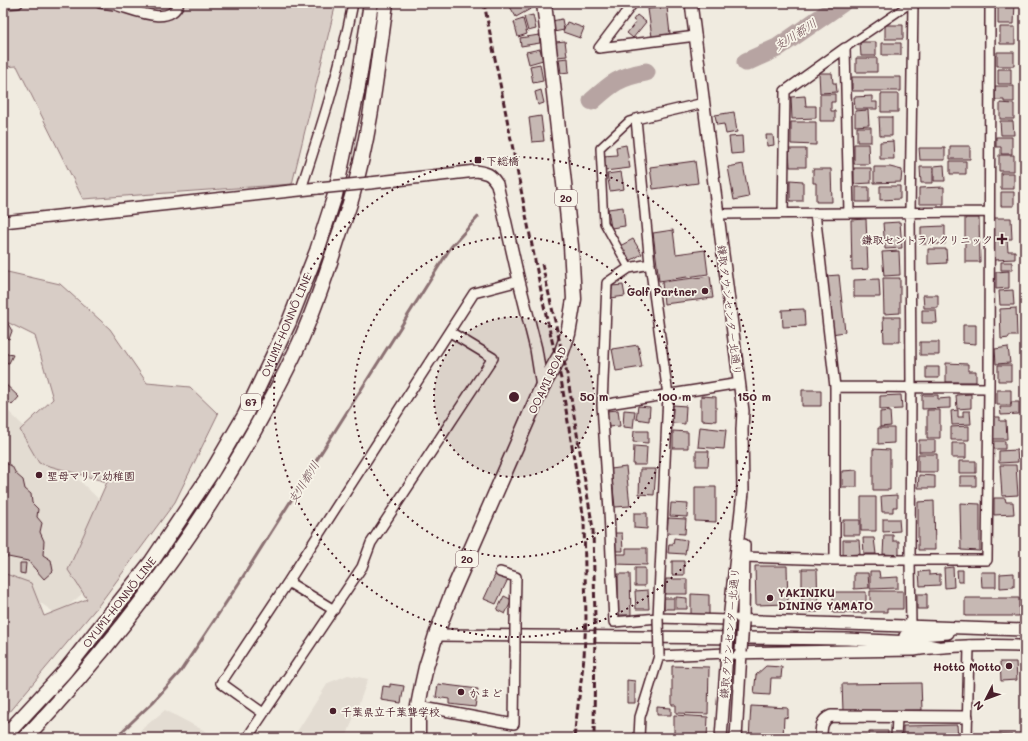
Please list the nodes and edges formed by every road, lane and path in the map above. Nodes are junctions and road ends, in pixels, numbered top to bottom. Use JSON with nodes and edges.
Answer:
{"nodes":[{"id":1,"x":18,"y":3,"type":"edge"},
{"id":2,"x":100,"y":3,"type":"edge"},
{"id":3,"x":179,"y":3,"type":"edge"},
{"id":4,"x":353,"y":3,"type":"edge"},
{"id":5,"x":370,"y":3,"type":"edge"},
{"id":6,"x":386,"y":3,"type":"edge"},
{"id":7,"x":544,"y":3,"type":"edge"},
{"id":8,"x":633,"y":3,"type":"edge"},
{"id":9,"x":691,"y":3,"type":"edge"},
{"id":10,"x":912,"y":3,"type":"edge"},
{"id":11,"x":990,"y":3,"type":"edge"},
{"id":12,"x":3,"y":4,"type":"edge"},
{"id":13,"x":696,"y":36,"type":"junction"},
{"id":14,"x":845,"y":48,"type":"junction"},
{"id":15,"x":704,"y":103,"type":"junction"},
{"id":16,"x":636,"y":119,"type":"junction"},
{"id":17,"x":301,"y":190,"type":"junction"},
{"id":18,"x":910,"y":212,"type":"junction"},
{"id":19,"x":988,"y":212,"type":"junction"},
{"id":20,"x":783,"y":213,"type":"junction"},
{"id":21,"x":815,"y":213,"type":"junction"},
{"id":22,"x":849,"y":213,"type":"junction"},
{"id":23,"x":718,"y":214,"type":"junction"},
{"id":24,"x":3,"y":222,"type":"edge"},
{"id":25,"x":650,"y":264,"type":"junction"},
{"id":26,"x":629,"y":268,"type":"junction"},
{"id":27,"x":519,"y":281,"type":"junction"},
{"id":28,"x":450,"y":332,"type":"junction"},
{"id":29,"x":740,"y":383,"type":"junction"},
{"id":30,"x":835,"y":387,"type":"junction"},
{"id":31,"x":911,"y":387,"type":"junction"},
{"id":32,"x":542,"y":388,"type":"junction"},
{"id":33,"x":989,"y":388,"type":"junction"},
{"id":34,"x":668,"y":395,"type":"junction"},
{"id":35,"x":602,"y":405,"type":"junction"},
{"id":36,"x":743,"y":412,"type":"junction"},
{"id":37,"x":743,"y":557,"type":"junction"},
{"id":38,"x":834,"y":560,"type":"junction"},
{"id":39,"x":910,"y":560,"type":"junction"},
{"id":40,"x":500,"y":572,"type":"dead end"},
{"id":41,"x":288,"y":582,"type":"junction"},
{"id":42,"x":334,"y":610,"type":"junction"},
{"id":43,"x":658,"y":618,"type":"junction"},
{"id":44,"x":729,"y":620,"type":"junction"},
{"id":45,"x":743,"y":622,"type":"junction"},
{"id":46,"x":911,"y":626,"type":"junction"},
{"id":47,"x":982,"y":629,"type":"junction"},
{"id":48,"x":1025,"y":630,"type":"edge"},
{"id":49,"x":436,"y":635,"type":"junction"},
{"id":50,"x":847,"y":639,"type":"junction"},
{"id":51,"x":969,"y":645,"type":"junction"},
{"id":52,"x":1025,"y":646,"type":"edge"},
{"id":53,"x":938,"y":647,"type":"junction"},
{"id":54,"x":741,"y":652,"type":"junction"},
{"id":55,"x":727,"y":653,"type":"junction"},
{"id":56,"x":659,"y":656,"type":"junction"},
{"id":57,"x":418,"y":706,"type":"junction"},
{"id":58,"x":263,"y":713,"type":"junction"},
{"id":59,"x":897,"y":717,"type":"junction"},
{"id":60,"x":967,"y":717,"type":"junction"},
{"id":61,"x":3,"y":738,"type":"edge"},
{"id":62,"x":25,"y":738,"type":"edge"},
{"id":63,"x":247,"y":738,"type":"edge"},
{"id":64,"x":418,"y":738,"type":"edge"},
{"id":65,"x":639,"y":738,"type":"edge"},
{"id":66,"x":721,"y":738,"type":"edge"},
{"id":67,"x":736,"y":738,"type":"edge"},
{"id":68,"x":821,"y":738,"type":"edge"},
{"id":69,"x":896,"y":738,"type":"edge"},
{"id":70,"x":967,"y":738,"type":"edge"}],
"edges":[{"from":1,"to":12,"type":"street"},
{"from":2,"to":3,"type":"street"},
{"from":4,"to":17,"type":"street"},
{"from":5,"to":61,"type":"main road","name":"OYUMI-HONNŌ LINE","number":"67"},
{"from":6,"to":62,"type":"main road","name":"OYUMI-HONNŌ LINE","number":"67"},
{"from":7,"to":32,"type":"main road","name":"OOAMI ROAD","number":"20"},
{"from":8,"to":13,"type":"street"},
{"from":9,"to":13,"type":"street","name":"鎌取タウンセンター北通り"},
{"from":10,"to":14,"type":"street"},
{"from":10,"to":18,"type":"street"},
{"from":11,"to":19,"type":"street"},
{"from":13,"to":15,"type":"street","name":"鎌取タウンセンター北通り"},
{"from":14,"to":20,"type":"street"},
{"from":14,"to":22,"type":"street"},
{"from":15,"to":16,"type":"street"},
{"from":15,"to":23,"type":"street","name":"鎌取タウンセンター北通り"},
{"from":16,"to":25,"type":"street"},
{"from":16,"to":26,"type":"street"},
{"from":17,"to":24,"type":"street"},
{"from":17,"to":27,"type":"street","bridge":true},
{"from":18,"to":19,"type":"street"},
{"from":18,"to":22,"type":"street"},
{"from":18,"to":31,"type":"street"},
{"from":19,"to":33,"type":"street"},
{"from":20,"to":21,"type":"street"},
{"from":20,"to":23,"type":"street"},
{"from":21,"to":22,"type":"street"},
{"from":21,"to":30,"type":"street"},
{"from":23,"to":29,"type":"street","name":"鎌取タウンセンター北通り"},
{"from":25,"to":26,"type":"street"},
{"from":25,"to":34,"type":"street"},
{"from":26,"to":35,"type":"street"},
{"from":27,"to":28,"type":"street"},
{"from":27,"to":32,"type":"street"},
{"from":28,"to":41,"type":"street"},
{"from":28,"to":42,"type":"street"},
{"from":29,"to":34,"type":"street"},
{"from":29,"to":36,"type":"street","name":"鎌取タウンセンター北通り"},
{"from":30,"to":31,"type":"street"},
{"from":30,"to":38,"type":"street"},
{"from":31,"to":33,"type":"street"},
{"from":31,"to":39,"type":"street"},
{"from":32,"to":49,"type":"main road","name":"OOAMI ROAD","number":"20"},
{"from":33,"to":39,"type":"street"},
{"from":34,"to":35,"type":"street"},
{"from":34,"to":43,"type":"street"},
{"from":35,"to":43,"type":"street"},
{"from":36,"to":37,"type":"street","name":"鎌取タウンセンター北通り"},
{"from":36,"to":44,"type":"street","name":"鎌取タウンセンター北通り"},
{"from":37,"to":38,"type":"street"},
{"from":37,"to":45,"type":"street","name":"鎌取タウンセンター北通り"},
{"from":38,"to":39,"type":"street"},
{"from":39,"to":46,"type":"street"},
{"from":40,"to":57,"type":"street","bridge":true},
{"from":41,"to":42,"type":"street"},
{"from":41,"to":58,"type":"street"},
{"from":42,"to":58,"type":"street"},
{"from":43,"to":44,"type":"street"},
{"from":43,"to":56,"type":"street","bridge":true},
{"from":44,"to":45,"type":"street"},
{"from":44,"to":55,"type":"street","name":"鎌取タウンセンター北通り","bridge":true},
{"from":45,"to":46,"type":"street"},
{"from":45,"to":54,"type":"street","name":"鎌取タウンセンター北通り","bridge":true},
{"from":46,"to":47,"type":"street"},
{"from":47,"to":48,"type":"street"},
{"from":47,"to":50,"type":"street"},
{"from":49,"to":50,"type":"street"},
{"from":49,"to":57,"type":"main road","name":"OOAMI ROAD","number":"20"},
{"from":50,"to":53,"type":"street"},
{"from":51,"to":52,"type":"street"},
{"from":51,"to":53,"type":"street"},
{"from":51,"to":60,"type":"street"},
{"from":53,"to":54,"type":"street"},
{"from":54,"to":55,"type":"street"},
{"from":54,"to":67,"type":"street","name":"鎌取タウンセンター北通り"},
{"from":55,"to":56,"type":"street"},
{"from":55,"to":66,"type":"street","name":"鎌取タウンセンター北通り"},
{"from":56,"to":65,"type":"street"},
{"from":57,"to":64,"type":"main road","name":"OOAMI ROAD","number":"20"},
{"from":58,"to":63,"type":"street"},
{"from":59,"to":60,"type":"street"},
{"from":59,"to":68,"type":"street"},
{"from":59,"to":69,"type":"street"},
{"from":60,"to":70,"type":"street"}]}
